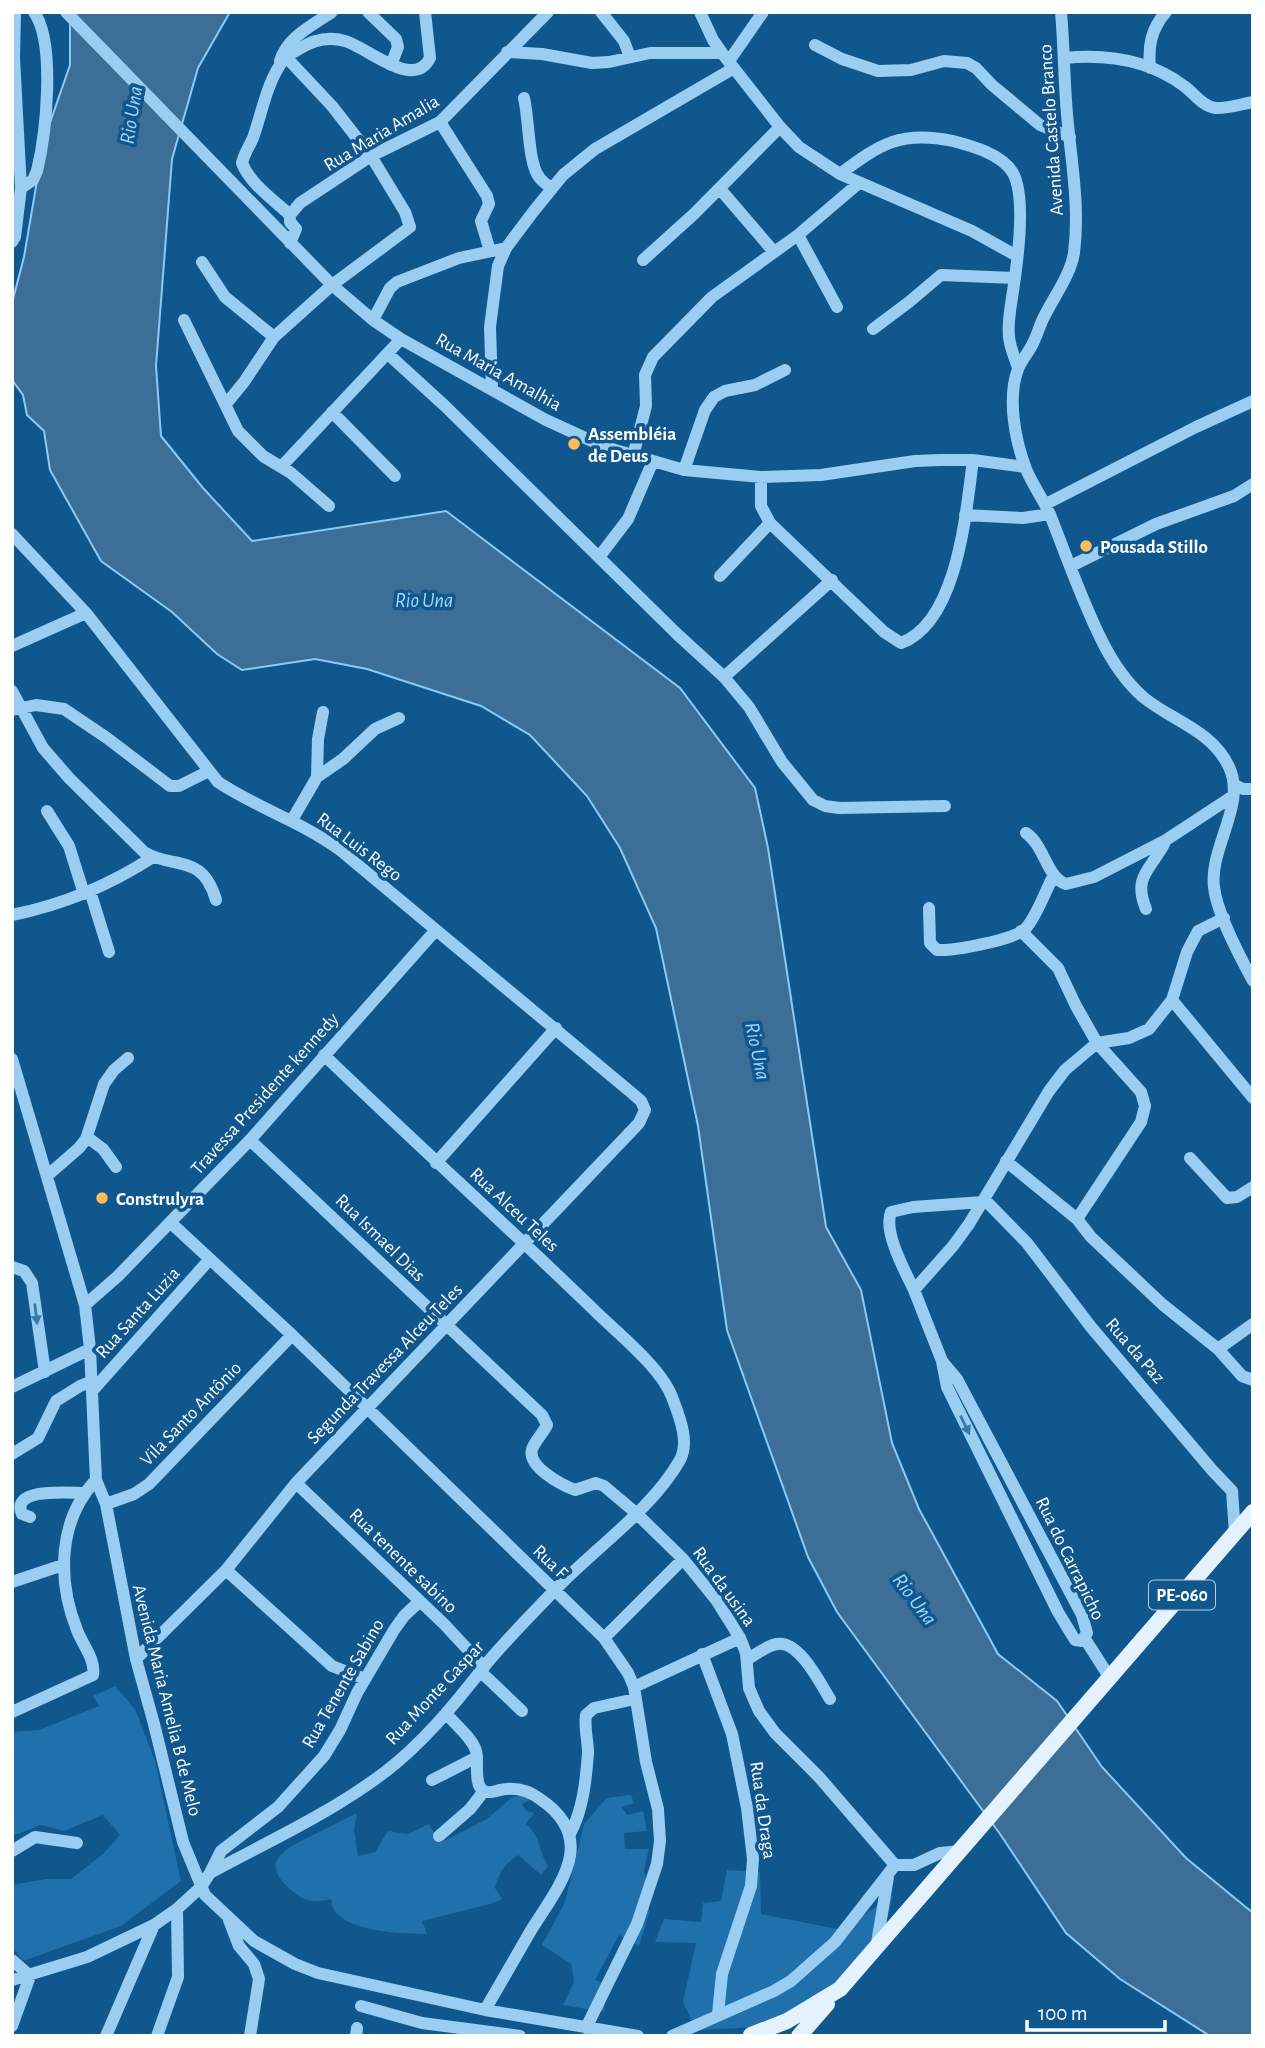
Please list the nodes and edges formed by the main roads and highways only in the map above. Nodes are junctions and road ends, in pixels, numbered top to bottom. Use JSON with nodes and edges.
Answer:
{"nodes":[{"id":1,"x":1253,"y":1512,"type":"edge"},
{"id":2,"x":840,"y":1989,"type":"junction"},
{"id":3,"x":751,"y":2036,"type":"edge"},
{"id":4,"x":799,"y":2036,"type":"edge"}],
"edges":[{"from":1,"to":2,"type":"main road","name":"PE-060","number":"PE-060"},
{"from":2,"to":3,"type":"main road"},
{"from":2,"to":4,"type":"main road","name":"PE-060"}]}
